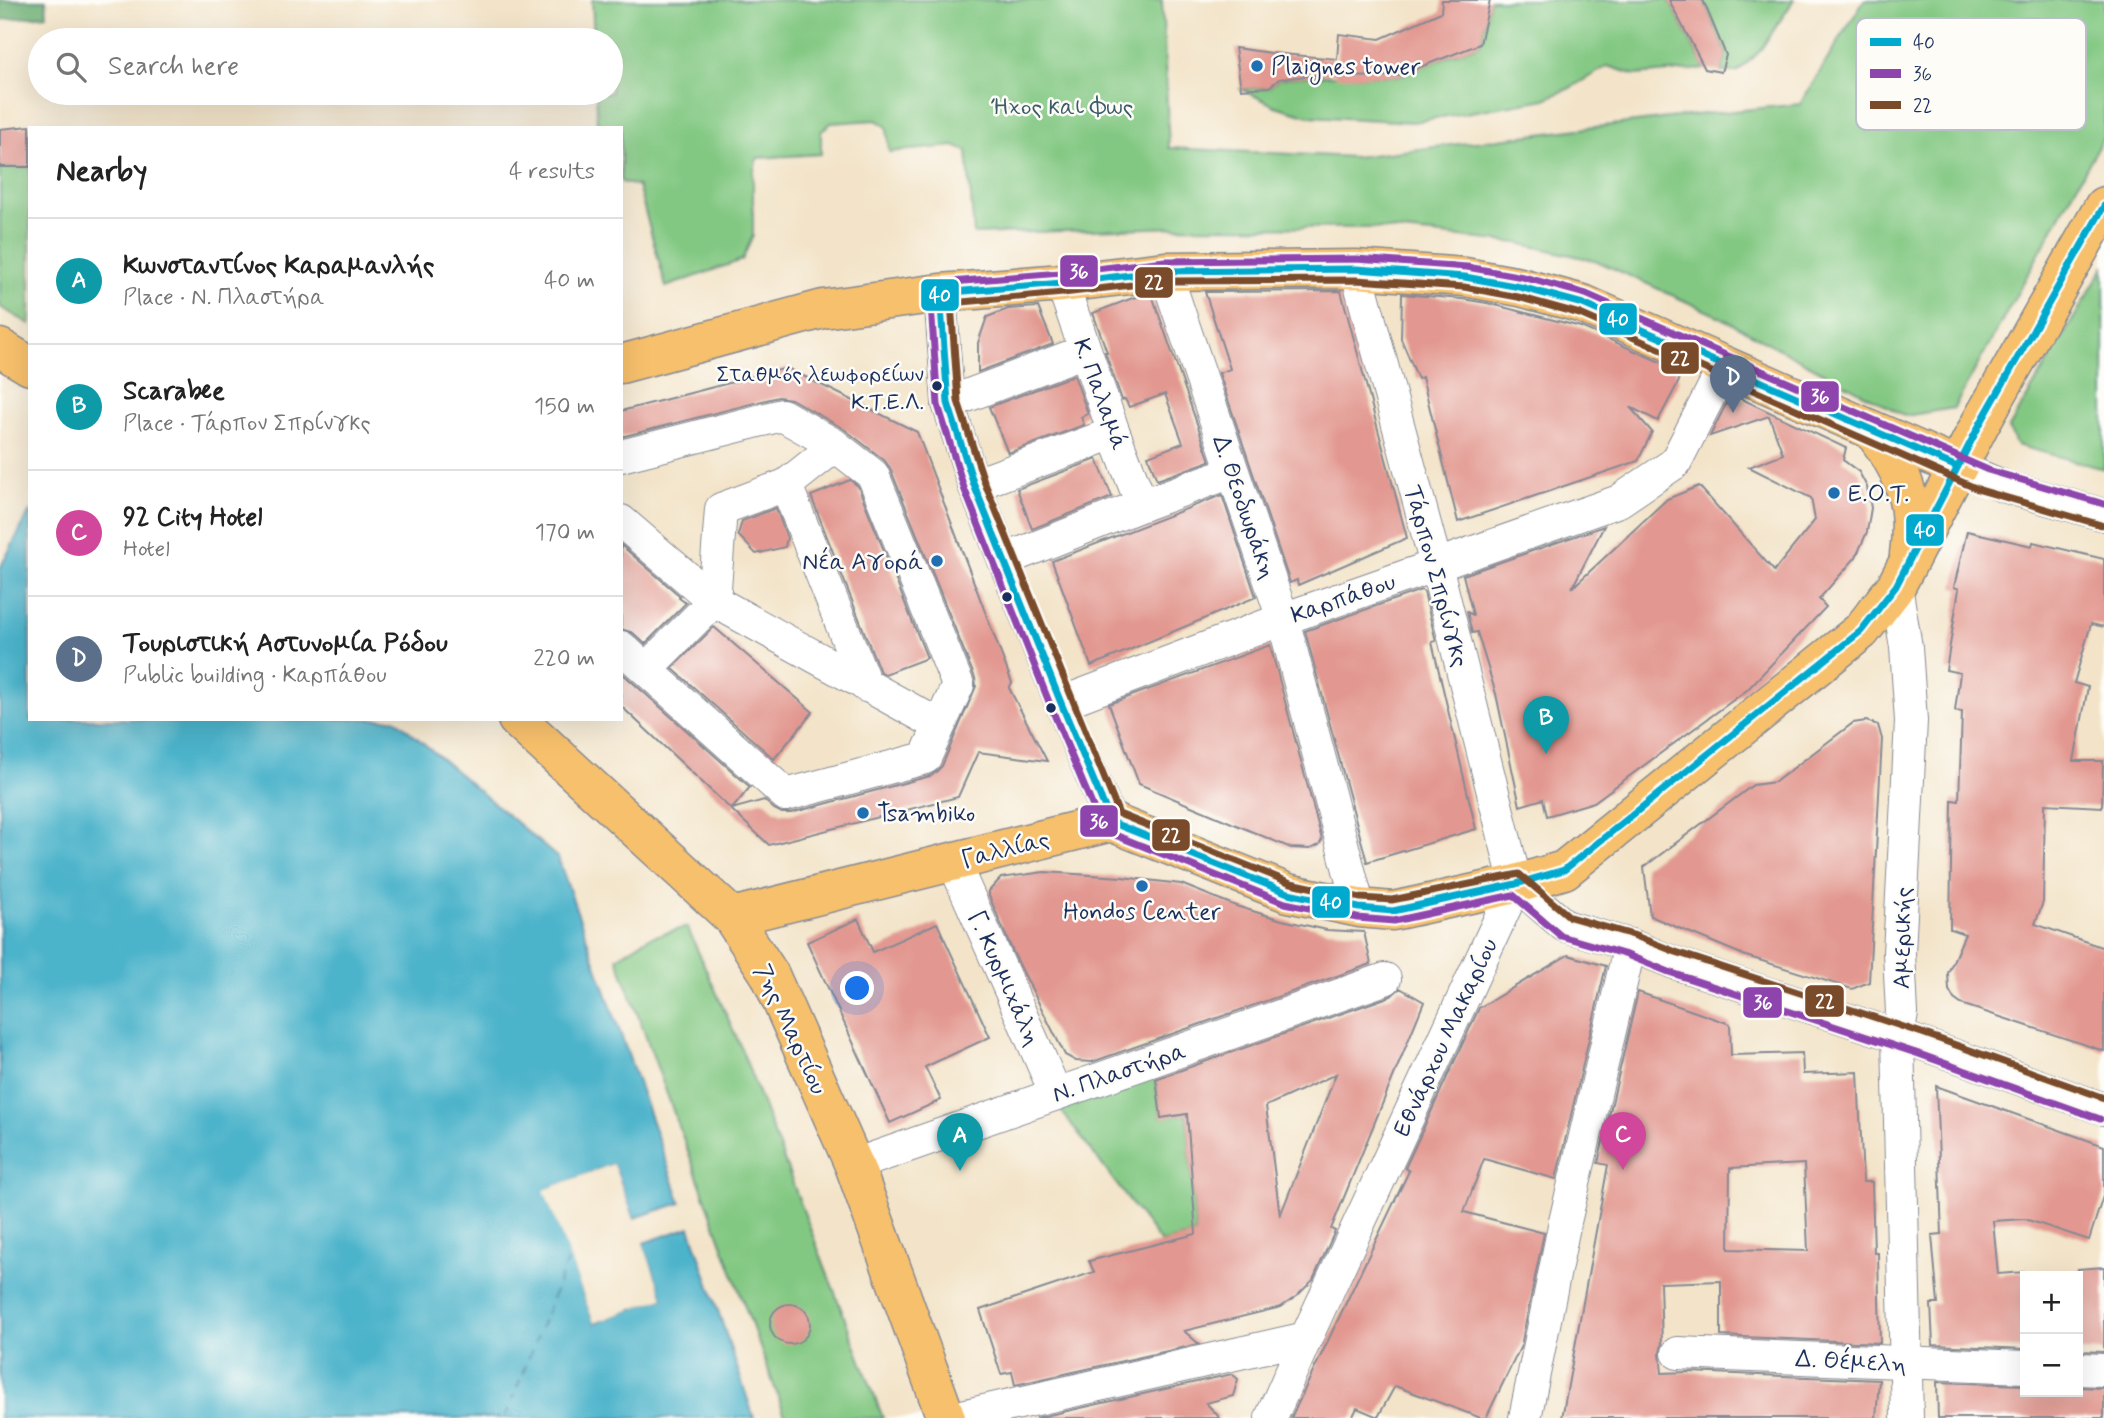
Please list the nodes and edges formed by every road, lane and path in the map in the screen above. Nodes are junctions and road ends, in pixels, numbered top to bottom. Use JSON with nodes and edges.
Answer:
{"nodes":[{"id":1,"x":2104,"y":206,"type":"edge"},
{"id":2,"x":1356,"y":269,"type":"junction"},
{"id":3,"x":1165,"y":271,"type":"junction"},
{"id":4,"x":1062,"y":283,"type":"junction"},
{"id":5,"x":940,"y":293,"type":"junction"},
{"id":6,"x":0,"y":348,"type":"edge"},
{"id":7,"x":1085,"y":351,"type":"junction"},
{"id":8,"x":623,"y":363,"type":"edge"},
{"id":9,"x":28,"y":365,"type":"edge"},
{"id":10,"x":1724,"y":365,"type":"junction"},
{"id":11,"x":948,"y":403,"type":"junction"},
{"id":12,"x":1872,"y":430,"type":"junction"},
{"id":13,"x":1114,"y":433,"type":"junction"},
{"id":14,"x":831,"y":448,"type":"junction"},
{"id":15,"x":623,"y":455,"type":"edge"},
{"id":16,"x":623,"y":464,"type":"edge"},
{"id":17,"x":1957,"y":467,"type":"junction"},
{"id":18,"x":1232,"y":472,"type":"junction"},
{"id":19,"x":786,"y":485,"type":"junction"},
{"id":20,"x":974,"y":485,"type":"junction"},
{"id":21,"x":1142,"y":505,"type":"junction"},
{"id":22,"x":2104,"y":516,"type":"edge"},
{"id":23,"x":623,"y":523,"type":"edge"},
{"id":24,"x":1004,"y":560,"type":"junction"},
{"id":25,"x":1436,"y":565,"type":"junction"},
{"id":26,"x":1902,"y":574,"type":"junction"},
{"id":27,"x":714,"y":601,"type":"junction"},
{"id":28,"x":1283,"y":619,"type":"junction"},
{"id":29,"x":623,"y":636,"type":"edge"},
{"id":30,"x":623,"y":648,"type":"edge"},
{"id":31,"x":649,"y":666,"type":"junction"},
{"id":32,"x":866,"y":686,"type":"junction"},
{"id":33,"x":1061,"y":703,"type":"junction"},
{"id":34,"x":519,"y":721,"type":"edge"},
{"id":35,"x":936,"y":723,"type":"junction"},
{"id":36,"x":1111,"y":822,"type":"junction"},
{"id":37,"x":953,"y":862,"type":"junction"},
{"id":38,"x":1516,"y":884,"type":"junction"},
{"id":39,"x":1359,"y":908,"type":"junction"},
{"id":40,"x":732,"y":917,"type":"junction"},
{"id":41,"x":1630,"y":945,"type":"junction"},
{"id":42,"x":1385,"y":979,"type":"dead end"},
{"id":43,"x":1898,"y":1037,"type":"junction"},
{"id":44,"x":1056,"y":1094,"type":"junction"},
{"id":45,"x":2104,"y":1109,"type":"edge"},
{"id":46,"x":854,"y":1166,"type":"junction"},
{"id":47,"x":1306,"y":1338,"type":"junction"},
{"id":48,"x":1678,"y":1353,"type":"dead end"},
{"id":49,"x":1906,"y":1363,"type":"junction"},
{"id":50,"x":2020,"y":1367,"type":"edge"},
{"id":51,"x":2083,"y":1369,"type":"edge"},
{"id":52,"x":2104,"y":1370,"type":"edge"},
{"id":53,"x":946,"y":1418,"type":"edge"},
{"id":54,"x":953,"y":1418,"type":"edge"},
{"id":55,"x":1271,"y":1418,"type":"edge"},
{"id":56,"x":1525,"y":1418,"type":"edge"},
{"id":57,"x":1907,"y":1418,"type":"edge"}],
"edges":[{"from":1,"to":17,"type":"main road"},
{"from":2,"to":3,"type":"main road"},
{"from":2,"to":10,"type":"main road"},
{"from":2,"to":25,"type":"street","name":"Τάρπον Σπρίνγκς"},
{"from":3,"to":4,"type":"main road"},
{"from":3,"to":18,"type":"street","name":"Δ. Θεοδωράκη"},
{"from":4,"to":5,"type":"main road"},
{"from":4,"to":7,"type":"street","name":"Κ. Παλαμά"},
{"from":5,"to":8,"type":"main road"},
{"from":5,"to":11,"type":"street"},
{"from":6,"to":9,"type":"main road"},
{"from":7,"to":11,"type":"street"},
{"from":7,"to":13,"type":"street","name":"Κ. Παλαμά"},
{"from":10,"to":12,"type":"main road"},
{"from":10,"to":25,"type":"street","name":"Καρπάθου"},
{"from":11,"to":20,"type":"street"},
{"from":12,"to":17,"type":"main road"},
{"from":12,"to":26,"type":"main road"},
{"from":13,"to":20,"type":"street"},
{"from":13,"to":21,"type":"street","name":"Κ. Παλαμά"},
{"from":14,"to":15,"type":"street"},
{"from":14,"to":16,"type":"street"},
{"from":14,"to":19,"type":"street"},
{"from":14,"to":35,"type":"street"},
{"from":17,"to":22,"type":"street"},
{"from":17,"to":26,"type":"main road"},
{"from":18,"to":21,"type":"street"},
{"from":18,"to":28,"type":"street","name":"Δ. Θεοδωράκη"},
{"from":19,"to":27,"type":"street"},
{"from":19,"to":32,"type":"street"},
{"from":20,"to":24,"type":"street"},
{"from":21,"to":24,"type":"street"},
{"from":23,"to":27,"type":"street"},
{"from":24,"to":33,"type":"street"},
{"from":25,"to":28,"type":"street","name":"Καρπάθου"},
{"from":25,"to":38,"type":"street","name":"Τάρπον Σπρίνγκς"},
{"from":26,"to":38,"type":"main road"},
{"from":26,"to":43,"type":"street","name":"Αμερικής"},
{"from":27,"to":31,"type":"street"},
{"from":27,"to":32,"type":"street"},
{"from":28,"to":33,"type":"street","name":"Καρπάθου"},
{"from":28,"to":39,"type":"street","name":"Δ. Θεοδωράκη"},
{"from":29,"to":31,"type":"street"},
{"from":30,"to":31,"type":"street"},
{"from":31,"to":35,"type":"street"},
{"from":32,"to":35,"type":"street"},
{"from":33,"to":36,"type":"street"},
{"from":34,"to":40,"type":"main road","name":"7ης Μαρτίου"},
{"from":36,"to":37,"type":"main road","name":"Γαλλίας"},
{"from":36,"to":39,"type":"main road"},
{"from":37,"to":40,"type":"main road","name":"Γαλλίας"},
{"from":37,"to":44,"type":"street","name":"Γ. Κυρμιχάλη"},
{"from":38,"to":39,"type":"main road"},
{"from":38,"to":41,"type":"street"},
{"from":38,"to":47,"type":"street","name":"Εθνάρχου Μακαρίου"},
{"from":40,"to":46,"type":"main road","name":"7ης Μαρτίου"},
{"from":41,"to":43,"type":"street"},
{"from":41,"to":56,"type":"street"},
{"from":42,"to":44,"type":"street","name":"Ν. Πλαστήρα"},
{"from":43,"to":45,"type":"street"},
{"from":43,"to":49,"type":"street","name":"Αμερικής"},
{"from":44,"to":46,"type":"street","name":"Ν. Πλαστήρα"},
{"from":46,"to":53,"type":"main road","name":"7ης Μαρτίου"},
{"from":47,"to":54,"type":"street"},
{"from":47,"to":55,"type":"street","name":"Εθνάρχου Μακαρίου"},
{"from":48,"to":49,"type":"street","name":"Δ. Θέμελη"},
{"from":49,"to":50,"type":"street","name":"Δ. Θέμελη"},
{"from":49,"to":57,"type":"street","name":"Αμερικής"},
{"from":51,"to":52,"type":"street"}]}
